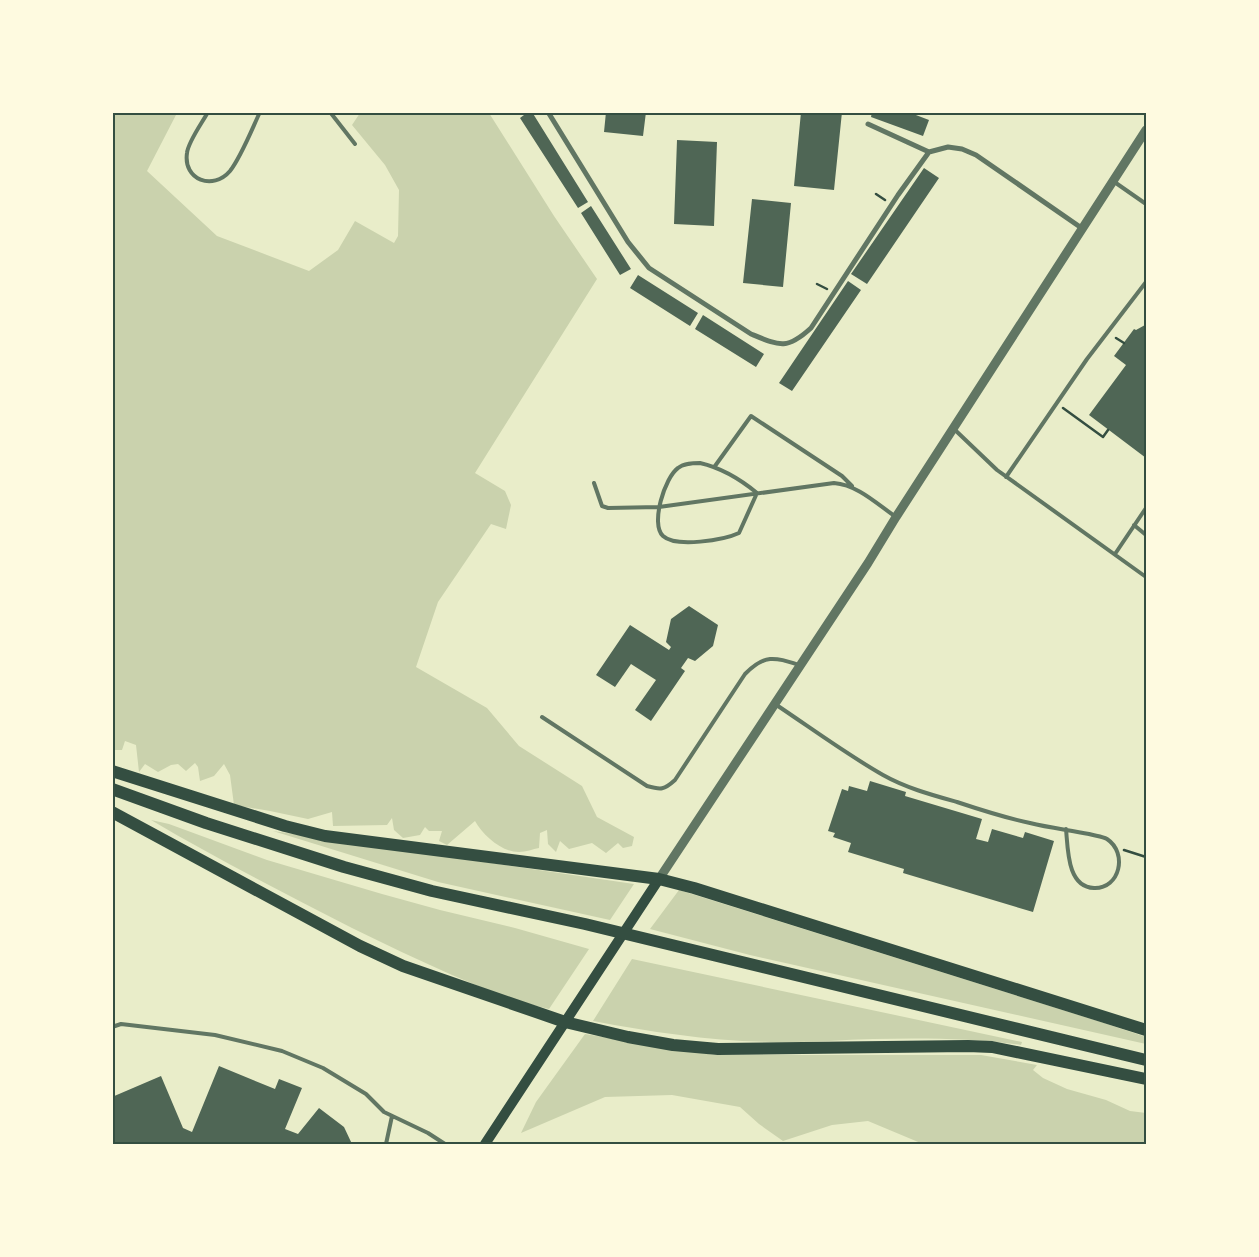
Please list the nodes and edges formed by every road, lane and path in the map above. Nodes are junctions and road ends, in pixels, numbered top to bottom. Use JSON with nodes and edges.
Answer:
{"nodes":[{"id":1,"x":208,"y":112,"type":"edge"},
{"id":2,"x":260,"y":112,"type":"edge"},
{"id":3,"x":330,"y":112,"type":"edge"},
{"id":4,"x":548,"y":112,"type":"edge"},
{"id":5,"x":868,"y":124,"type":"dead end"},
{"id":6,"x":1146,"y":130,"type":"edge"},
{"id":7,"x":355,"y":144,"type":"dead end"},
{"id":8,"x":929,"y":152,"type":"junction"},
{"id":9,"x":1113,"y":181,"type":"junction"},
{"id":10,"x":1146,"y":204,"type":"edge"},
{"id":11,"x":1082,"y":229,"type":"junction"},
{"id":12,"x":1146,"y":282,"type":"edge"},
{"id":13,"x":1116,"y":338,"type":"dead end"},
{"id":14,"x":1124,"y":343,"type":"dead end"},
{"id":15,"x":1056,"y":403,"type":"junction"},
{"id":16,"x":954,"y":429,"type":"junction"},
{"id":17,"x":1108,"y":430,"type":"dead end"},
{"id":18,"x":715,"y":466,"type":"junction"},
{"id":19,"x":1006,"y":477,"type":"junction"},
{"id":20,"x":594,"y":483,"type":"dead end"},
{"id":21,"x":854,"y":487,"type":"junction"},
{"id":22,"x":757,"y":493,"type":"junction"},
{"id":23,"x":659,"y":507,"type":"junction"},
{"id":24,"x":1146,"y":508,"type":"edge"},
{"id":25,"x":896,"y":517,"type":"junction"},
{"id":26,"x":1134,"y":526,"type":"junction"},
{"id":27,"x":1146,"y":535,"type":"edge"},
{"id":28,"x":1115,"y":554,"type":"junction"},
{"id":29,"x":1146,"y":577,"type":"edge"},
{"id":30,"x":801,"y":666,"type":"junction"},
{"id":31,"x":776,"y":704,"type":"junction"},
{"id":32,"x":542,"y":717,"type":"dead end"},
{"id":33,"x":112,"y":771,"type":"edge"},
{"id":34,"x":112,"y":789,"type":"edge"},
{"id":35,"x":112,"y":812,"type":"edge"},
{"id":36,"x":1066,"y":829,"type":"junction"},
{"id":37,"x":1116,"y":848,"type":"junction"},
{"id":38,"x":1146,"y":857,"type":"edge"},
{"id":39,"x":659,"y":879,"type":"junction"},
{"id":40,"x":565,"y":1022,"type":"junction"},
{"id":41,"x":112,"y":1027,"type":"edge"},
{"id":42,"x":1146,"y":1030,"type":"edge"},
{"id":43,"x":1146,"y":1060,"type":"edge"},
{"id":44,"x":1146,"y":1079,"type":"edge"},
{"id":45,"x":392,"y":1116,"type":"junction"},
{"id":46,"x":386,"y":1144,"type":"edge"},
{"id":47,"x":446,"y":1144,"type":"edge"},
{"id":48,"x":485,"y":1144,"type":"edge"}],
"edges":[{"from":1,"to":2,"type":"lane"},
{"from":3,"to":7,"type":"lane"},
{"from":4,"to":8,"type":"street"},
{"from":5,"to":8,"type":"street"},
{"from":6,"to":9,"type":"street"},
{"from":8,"to":11,"type":"street"},
{"from":9,"to":10,"type":"lane"},
{"from":9,"to":11,"type":"street"},
{"from":11,"to":16,"type":"street"},
{"from":12,"to":15,"type":"lane"},
{"from":13,"to":14,"type":"path"},
{"from":15,"to":17,"type":"path"},
{"from":15,"to":19,"type":"lane"},
{"from":16,"to":19,"type":"lane"},
{"from":16,"to":25,"type":"street"},
{"from":18,"to":21,"type":"lane"},
{"from":18,"to":22,"type":"lane"},
{"from":18,"to":23,"type":"lane"},
{"from":19,"to":28,"type":"lane"},
{"from":20,"to":23,"type":"lane"},
{"from":21,"to":22,"type":"lane"},
{"from":21,"to":25,"type":"lane"},
{"from":22,"to":23,"type":"lane"},
{"from":22,"to":23,"type":"lane"},
{"from":24,"to":26,"type":"lane"},
{"from":25,"to":30,"type":"street"},
{"from":26,"to":27,"type":"lane"},
{"from":26,"to":28,"type":"lane"},
{"from":28,"to":29,"type":"lane"},
{"from":30,"to":31,"type":"street"},
{"from":30,"to":32,"type":"lane"},
{"from":31,"to":36,"type":"lane"},
{"from":31,"to":39,"type":"street"},
{"from":33,"to":39,"type":"highway"},
{"from":34,"to":43,"type":"highway"},
{"from":35,"to":40,"type":"highway"},
{"from":36,"to":37,"type":"lane"},
{"from":36,"to":37,"type":"lane"},
{"from":37,"to":38,"type":"path"},
{"from":39,"to":40,"type":"main road"},
{"from":39,"to":42,"type":"highway"},
{"from":40,"to":44,"type":"highway"},
{"from":40,"to":48,"type":"main road"},
{"from":41,"to":45,"type":"lane"},
{"from":45,"to":46,"type":"lane"},
{"from":45,"to":47,"type":"lane"}]}
